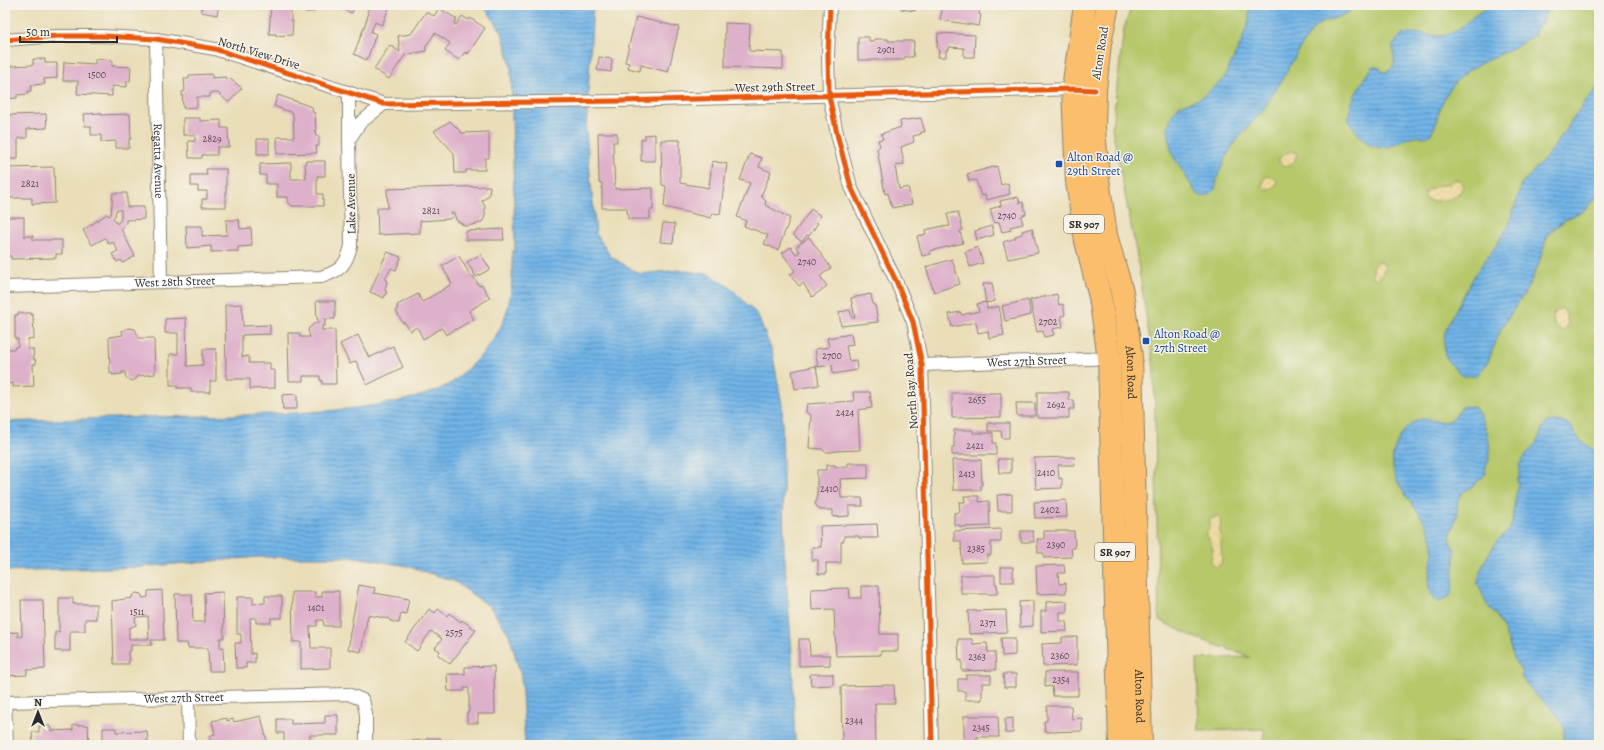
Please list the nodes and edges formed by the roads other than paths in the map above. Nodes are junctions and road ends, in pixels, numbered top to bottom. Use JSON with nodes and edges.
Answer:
{"nodes":[{"id":1,"x":830,"y":5,"type":"edge"},
{"id":2,"x":1085,"y":5,"type":"edge"},
{"id":3,"x":1108,"y":5,"type":"edge"},
{"id":4,"x":156,"y":39,"type":"junction"},
{"id":5,"x":5,"y":40,"type":"edge"},
{"id":6,"x":1073,"y":89,"type":"junction"},
{"id":7,"x":1094,"y":90,"type":"junction"},
{"id":8,"x":348,"y":92,"type":"junction"},
{"id":9,"x":830,"y":96,"type":"junction"},
{"id":10,"x":504,"y":103,"type":"joint"},
{"id":11,"x":384,"y":104,"type":"junction"},
{"id":12,"x":349,"y":140,"type":"junction"},
{"id":13,"x":343,"y":266,"type":"joint"},
{"id":14,"x":161,"y":282,"type":"junction"},
{"id":15,"x":5,"y":286,"type":"edge"},
{"id":16,"x":1131,"y":357,"type":"junction"},
{"id":17,"x":1109,"y":358,"type":"junction"},
{"id":18,"x":922,"y":365,"type":"junction"},
{"id":19,"x":188,"y":698,"type":"junction"},
{"id":20,"x":5,"y":702,"type":"edge"},
{"id":21,"x":7,"y":745,"type":"edge"},
{"id":22,"x":189,"y":745,"type":"edge"},
{"id":23,"x":366,"y":745,"type":"edge"},
{"id":24,"x":932,"y":745,"type":"edge"},
{"id":25,"x":1120,"y":745,"type":"edge"},
{"id":26,"x":1142,"y":745,"type":"edge"}],
"edges":[{"from":1,"to":9,"type":"street","name":"North Bay Road"},
{"from":2,"to":6,"type":"highway","name":"Alton Road","number":"SR 907"},
{"from":3,"to":7,"type":"highway","name":"Alton Road","number":"SR 907"},
{"from":4,"to":5,"type":"street","name":"North View Drive"},
{"from":4,"to":8,"type":"street","name":"North View Drive"},
{"from":4,"to":14,"type":"street","name":"Regatta Avenue"},
{"from":6,"to":7,"type":"street","name":"West 29th Street"},
{"from":6,"to":9,"type":"street","name":"West 29th Street"},
{"from":6,"to":17,"type":"highway","name":"Alton Road","number":"SR 907"},
{"from":7,"to":16,"type":"highway","name":"Alton Road","number":"SR 907"},
{"from":8,"to":11,"type":"street","name":"North View Drive"},
{"from":8,"to":12,"type":"street","name":"Lake Avenue"},
{"from":9,"to":10,"type":"street","name":"West 29th Street"},
{"from":9,"to":18,"type":"street","name":"North Bay Road"},
{"from":10,"to":11,"type":"street","name":"North View Drive"},
{"from":11,"to":12,"type":"street"},
{"from":12,"to":13,"type":"street","name":"Lake Avenue"},
{"from":13,"to":14,"type":"street","name":"West 28th Street"},
{"from":14,"to":15,"type":"street","name":"West 28th Street"},
{"from":16,"to":17,"type":"street","name":"West 27th Street"},
{"from":16,"to":26,"type":"highway","name":"Alton Road","number":"SR 907"},
{"from":17,"to":18,"type":"street","name":"West 27th Street"},
{"from":17,"to":25,"type":"highway","name":"Alton Road","number":"SR 907"},
{"from":18,"to":24,"type":"street","name":"North Bay Road"},
{"from":19,"to":20,"type":"street","name":"West 27th Street"},
{"from":19,"to":22,"type":"street"},
{"from":19,"to":23,"type":"street","name":"West 27th Street"},
{"from":20,"to":21,"type":"street"}]}
